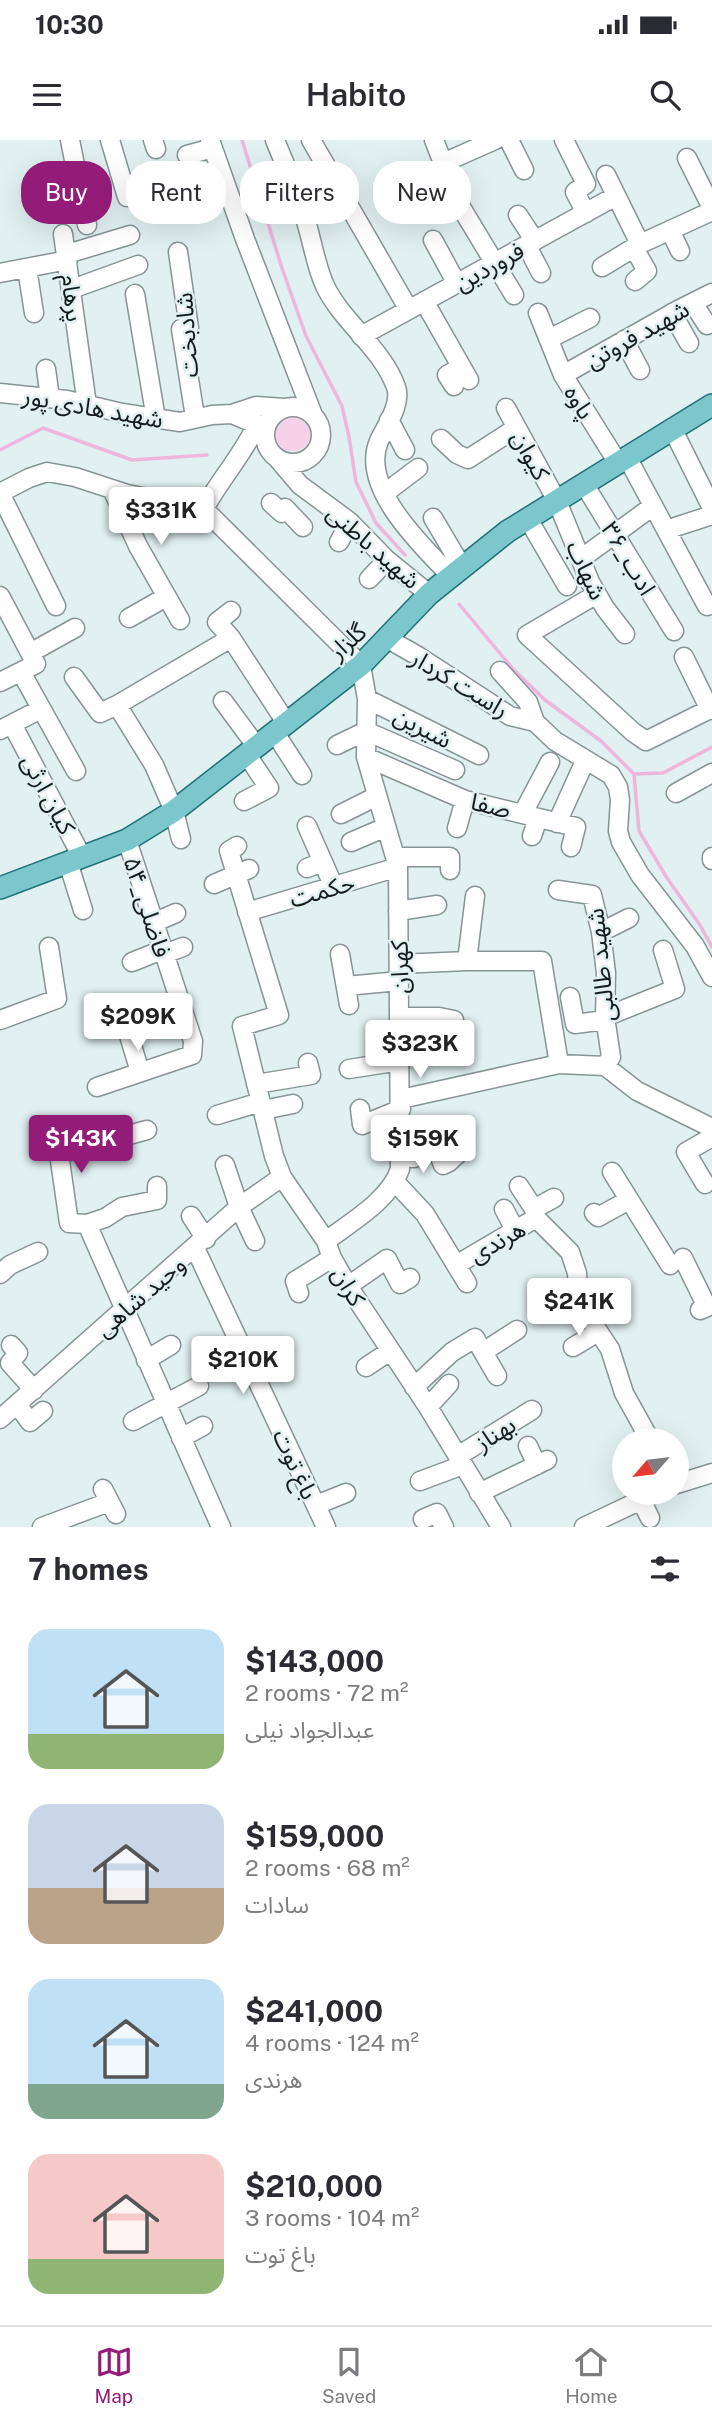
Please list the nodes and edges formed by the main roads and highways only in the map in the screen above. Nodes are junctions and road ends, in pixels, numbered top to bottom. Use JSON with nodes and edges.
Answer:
{"nodes":[{"id":1,"x":712,"y":405,"type":"edge"},
{"id":2,"x":0,"y":888,"type":"edge"}],
"edges":[{"from":1,"to":2,"type":"main road","name":"گلزار"}]}
